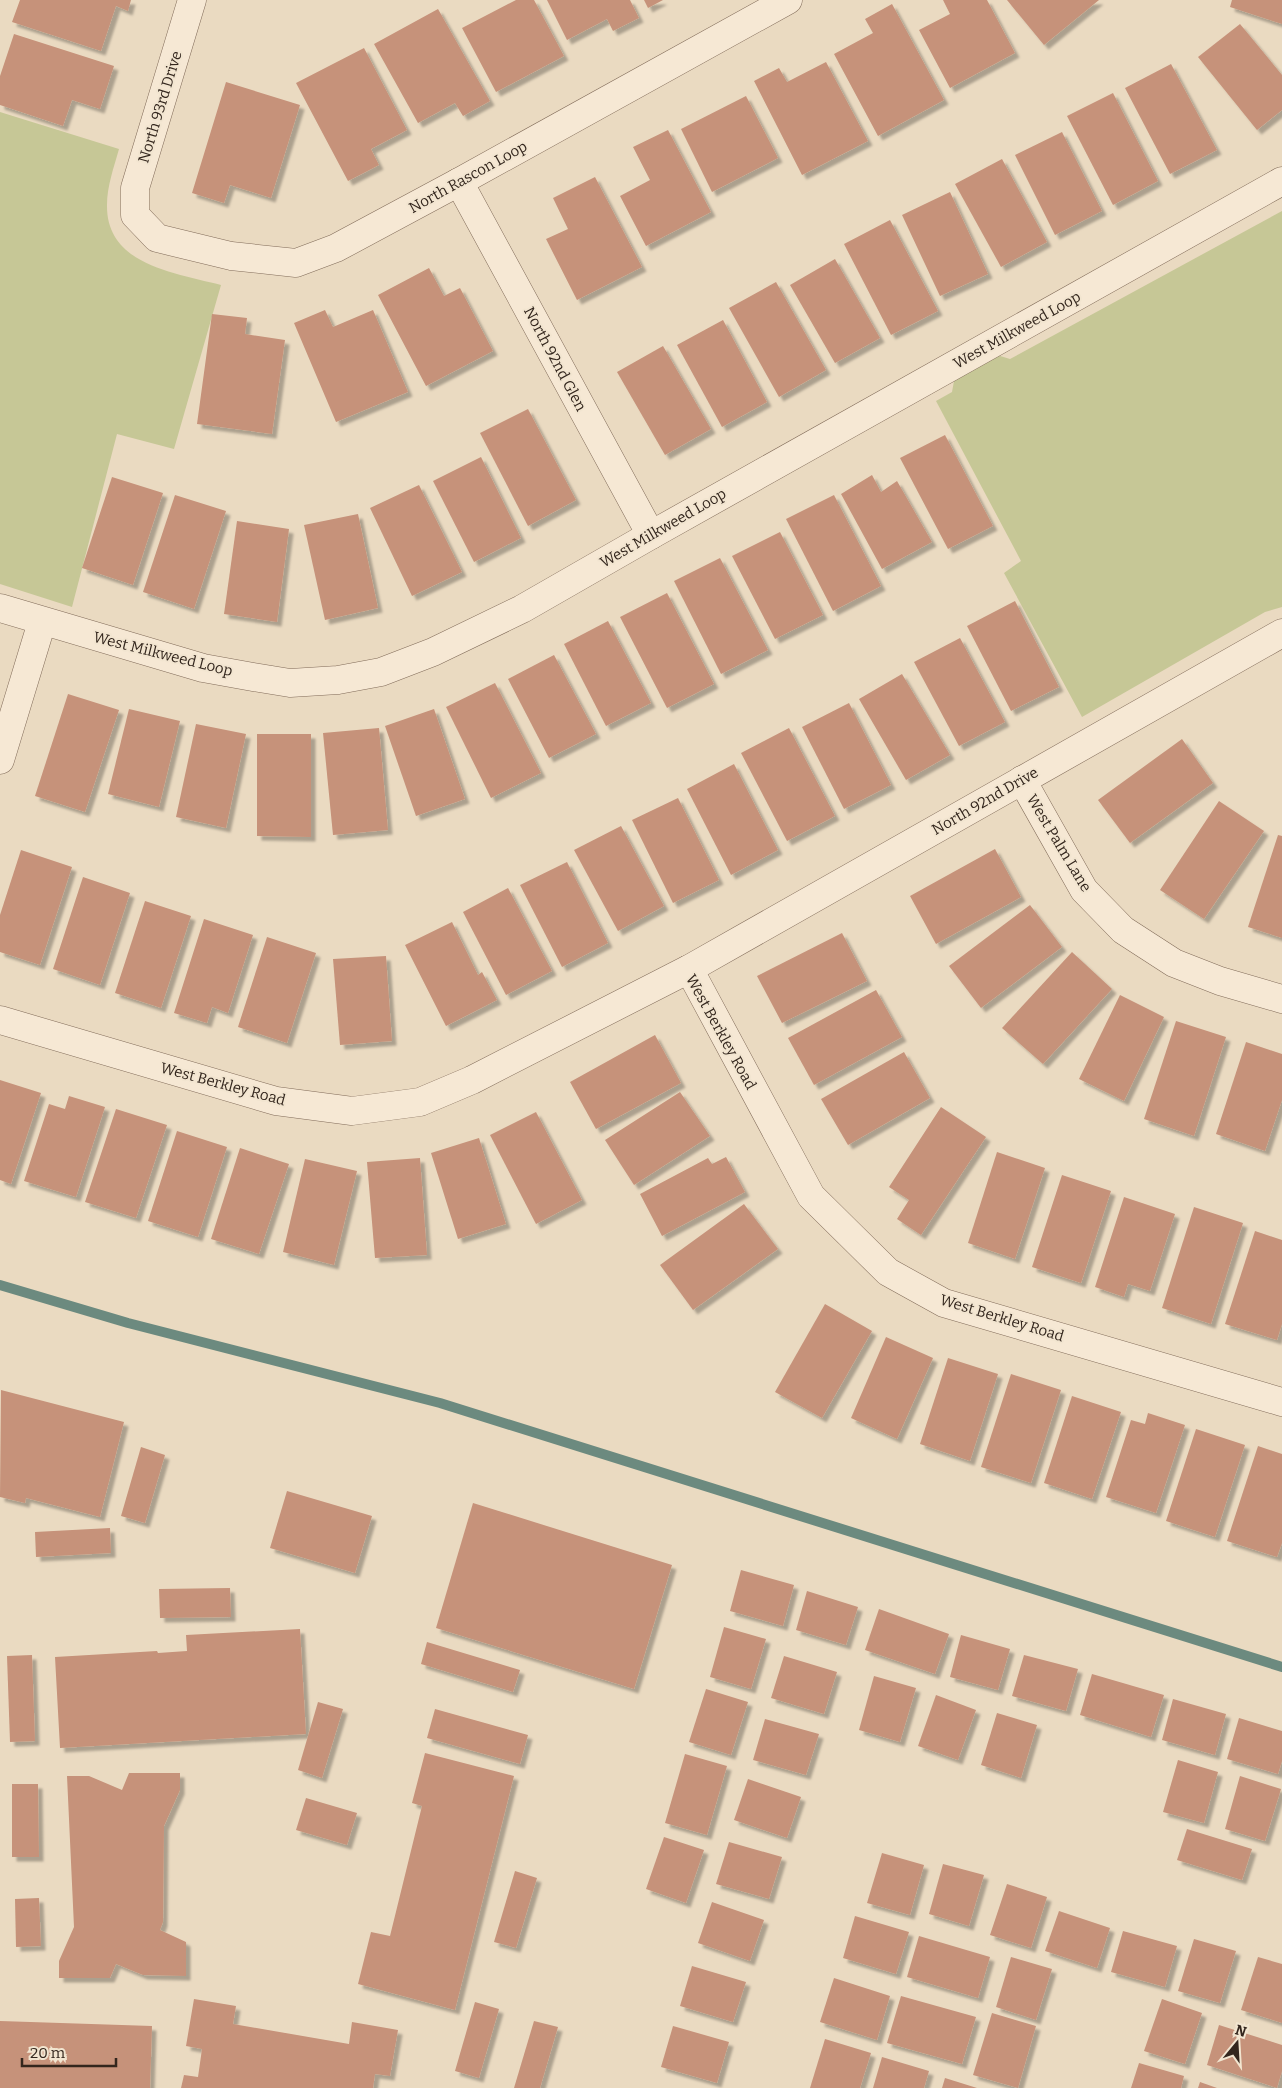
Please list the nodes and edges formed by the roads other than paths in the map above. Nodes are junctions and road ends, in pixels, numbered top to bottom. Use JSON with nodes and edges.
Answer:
{"nodes":[{"id":1,"x":192,"y":0,"type":"edge"},
{"id":2,"x":788,"y":0,"type":"edge"},
{"id":3,"x":1282,"y":181,"type":"edge"},
{"id":4,"x":459,"y":182,"type":"junction"},
{"id":5,"x":136,"y":215,"type":"joint"},
{"id":6,"x":650,"y":535,"type":"junction"},
{"id":7,"x":0,"y":608,"type":"edge"},
{"id":8,"x":42,"y":622,"type":"junction"},
{"id":9,"x":1282,"y":633,"type":"edge"},
{"id":10,"x":0,"y":760,"type":"edge"},
{"id":11,"x":1022,"y":780,"type":"junction"},
{"id":12,"x":689,"y":969,"type":"junction"},
{"id":13,"x":1282,"y":999,"type":"edge"},
{"id":14,"x":0,"y":1020,"type":"edge"},
{"id":15,"x":1282,"y":1402,"type":"edge"}],
"edges":[{"from":1,"to":5,"type":"street","name":"North 93rd Drive"},
{"from":2,"to":4,"type":"street","name":"North Rascon Loop"},
{"from":3,"to":6,"type":"street","name":"West Milkweed Loop"},
{"from":4,"to":5,"type":"street","name":"North Rascon Loop"},
{"from":4,"to":6,"type":"street","name":"North 92nd Glen"},
{"from":6,"to":8,"type":"street","name":"West Milkweed Loop"},
{"from":7,"to":8,"type":"street","name":"West Milkweed Loop"},
{"from":8,"to":10,"type":"street"},
{"from":9,"to":11,"type":"street","name":"North 92nd Drive"},
{"from":11,"to":12,"type":"street","name":"North 92nd Drive"},
{"from":11,"to":13,"type":"street","name":"West Palm Lane"},
{"from":12,"to":14,"type":"street","name":"West Berkley Road"},
{"from":12,"to":15,"type":"street","name":"West Berkley Road"}]}
